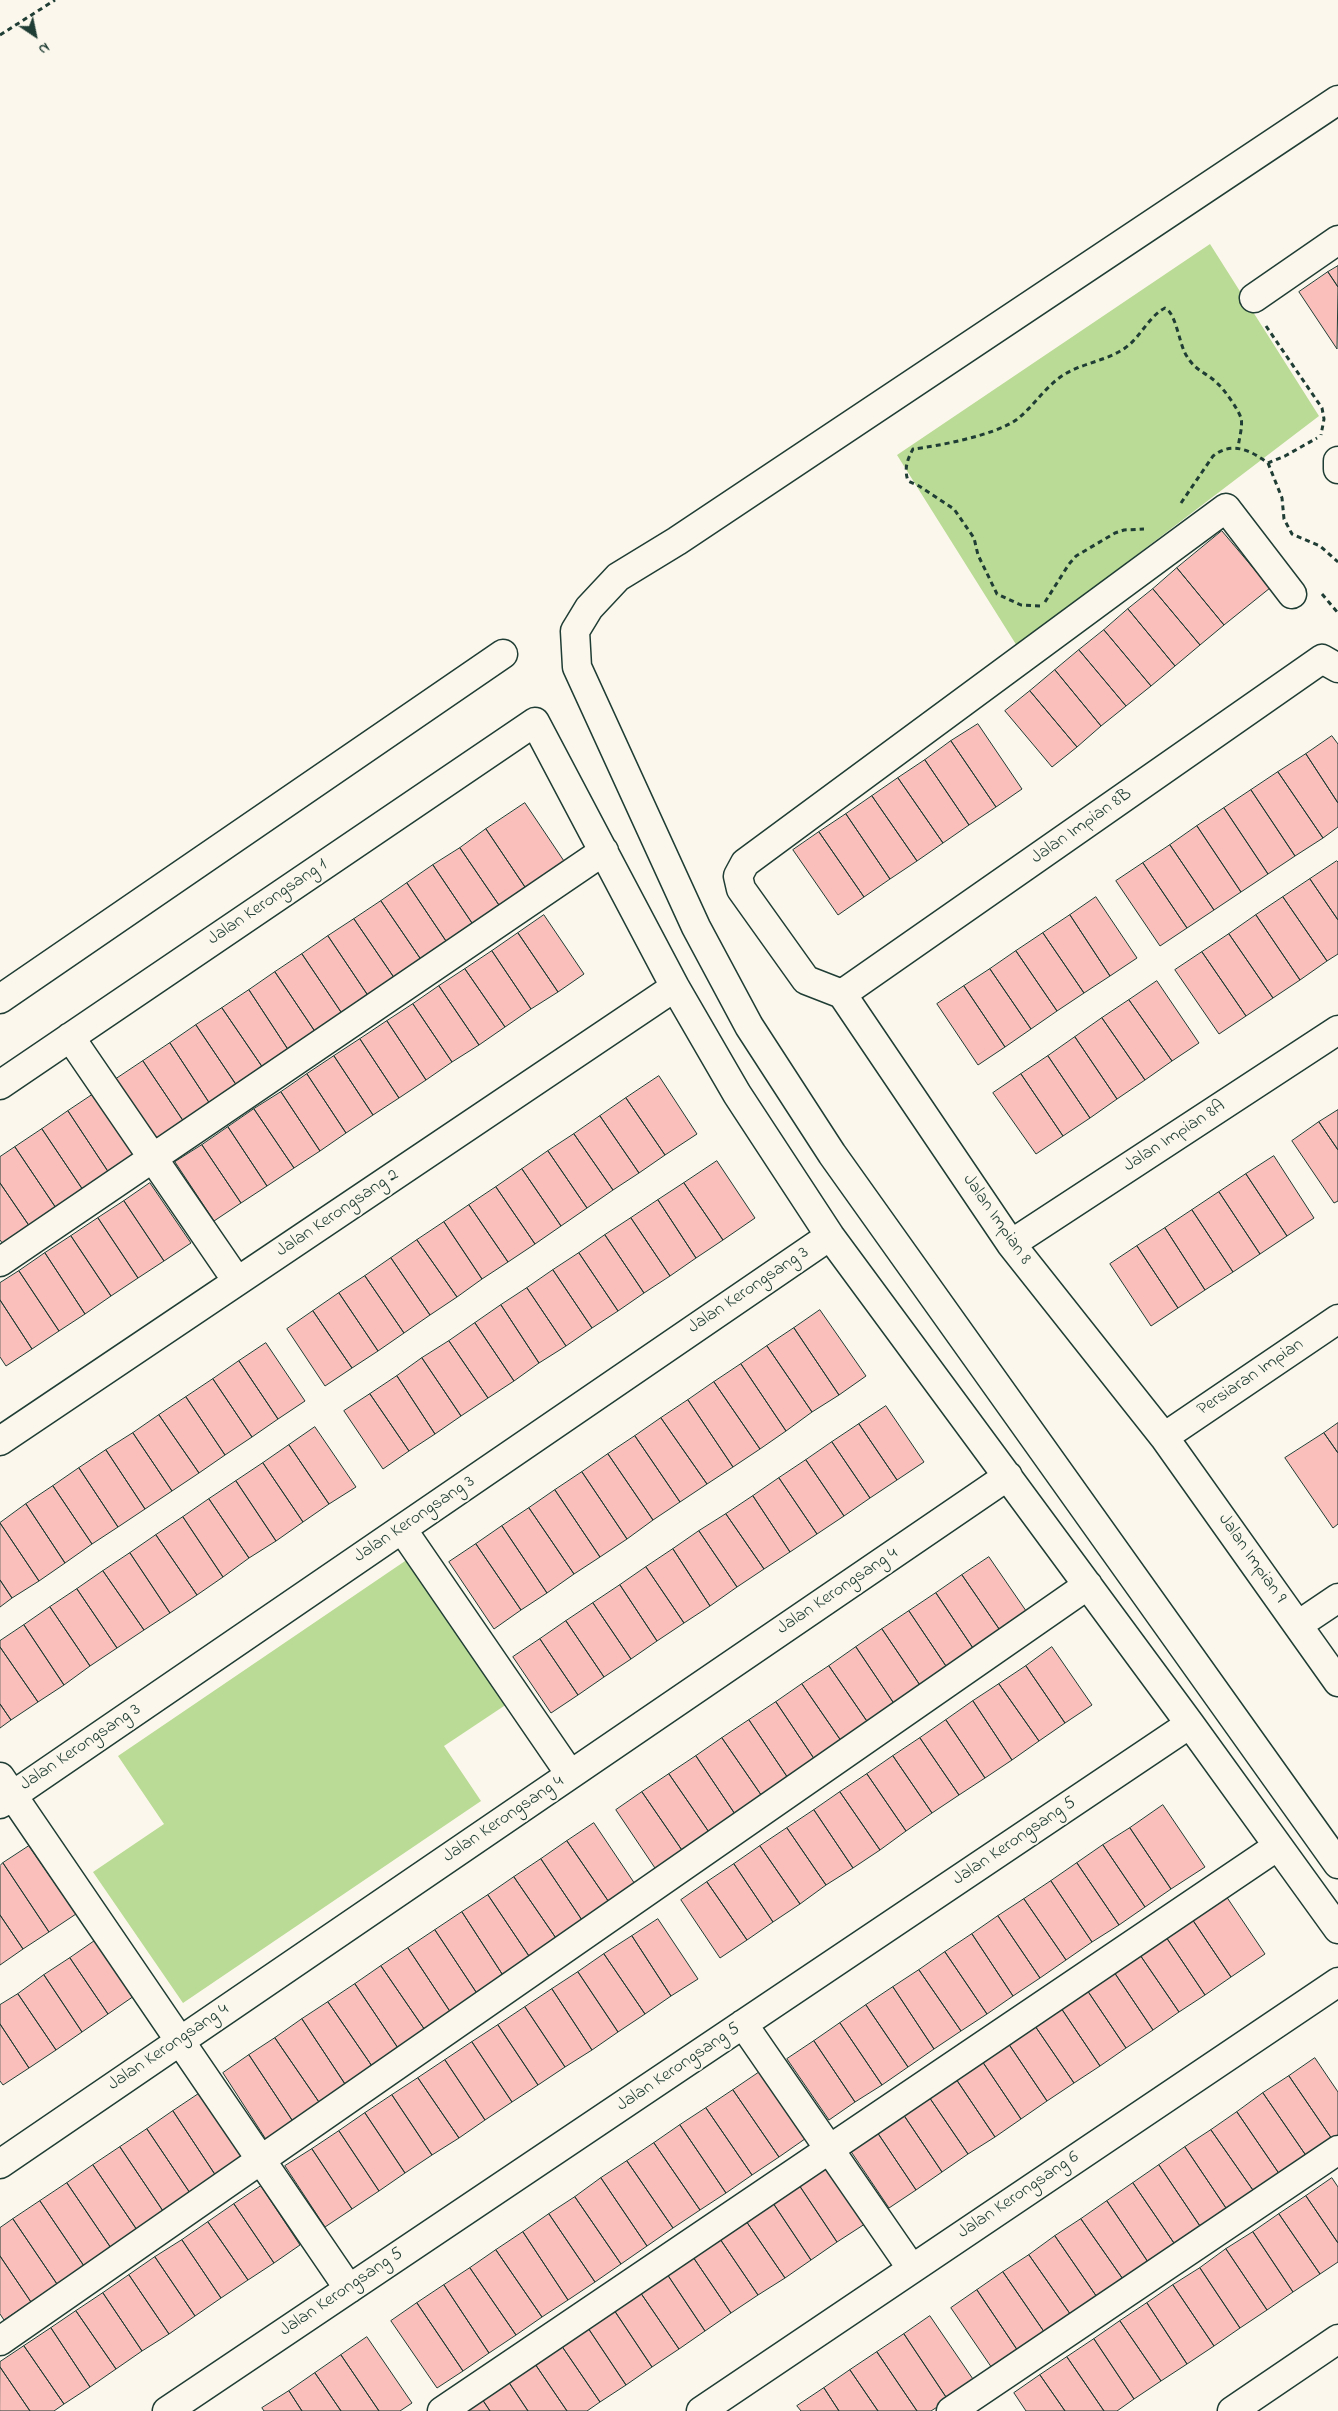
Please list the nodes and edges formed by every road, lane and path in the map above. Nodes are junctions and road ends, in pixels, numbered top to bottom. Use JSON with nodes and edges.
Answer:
{"nodes":[{"id":1,"x":56,"y":0,"type":"edge"},
{"id":2,"x":0,"y":35,"type":"edge"},
{"id":3,"x":1338,"y":100,"type":"edge"},
{"id":4,"x":1338,"y":240,"type":"edge"},
{"id":5,"x":1254,"y":298,"type":"joint"},
{"id":6,"x":1331,"y":434,"type":"dead end"},
{"id":7,"x":1321,"y":435,"type":"junction"},
{"id":8,"x":1238,"y":448,"type":"junction"},
{"id":9,"x":1338,"y":461,"type":"edge"},
{"id":10,"x":1268,"y":463,"type":"junction"},
{"id":11,"x":1338,"y":469,"type":"edge"},
{"id":12,"x":1180,"y":506,"type":"dead end"},
{"id":13,"x":1148,"y":529,"type":"dead end"},
{"id":14,"x":1338,"y":562,"type":"edge"},
{"id":15,"x":1292,"y":594,"type":"dead end"},
{"id":16,"x":503,"y":654,"type":"dead end"},
{"id":17,"x":1330,"y":663,"type":"edge"},
{"id":18,"x":604,"y":851,"type":"junction"},
{"id":19,"x":675,"y":986,"type":"junction"},
{"id":20,"x":842,"y":994,"type":"junction"},
{"id":21,"x":0,"y":999,"type":"edge"},
{"id":22,"x":1338,"y":1030,"type":"edge"},
{"id":23,"x":70,"y":1037,"type":"junction"},
{"id":24,"x":0,"y":1085,"type":"edge"},
{"id":25,"x":153,"y":1158,"type":"junction"},
{"id":26,"x":830,"y":1236,"type":"junction"},
{"id":27,"x":1012,"y":1244,"type":"junction"},
{"id":28,"x":0,"y":1262,"type":"edge"},
{"id":29,"x":237,"y":1282,"type":"junction"},
{"id":30,"x":1338,"y":1319,"type":"edge"},
{"id":31,"x":1164,"y":1437,"type":"junction"},
{"id":32,"x":0,"y":1441,"type":"edge"},
{"id":33,"x":1008,"y":1476,"type":"junction"},
{"id":34,"x":402,"y":1528,"type":"junction"},
{"id":35,"x":1088,"y":1585,"type":"junction"},
{"id":36,"x":1338,"y":1598,"type":"edge"},
{"id":37,"x":1298,"y":1625,"type":"junction"},
{"id":38,"x":1338,"y":1682,"type":"edge"},
{"id":39,"x":1190,"y":1724,"type":"junction"},
{"id":40,"x":570,"y":1774,"type":"junction"},
{"id":41,"x":4,"y":1792,"type":"edge"},
{"id":42,"x":1278,"y":1846,"type":"junction"},
{"id":43,"x":1338,"y":1864,"type":"edge"},
{"id":44,"x":1338,"y":1929,"type":"edge"},
{"id":45,"x":1338,"y":1982,"type":"edge"},
{"id":46,"x":743,"y":2024,"type":"junction"},
{"id":47,"x":180,"y":2041,"type":"junction"},
{"id":48,"x":829,"y":2149,"type":"junction"},
{"id":49,"x":1338,"y":2150,"type":"edge"},
{"id":50,"x":261,"y":2160,"type":"junction"},
{"id":51,"x":0,"y":2164,"type":"edge"},
{"id":52,"x":912,"y":2269,"type":"junction"},
{"id":53,"x":349,"y":2289,"type":"junction"},
{"id":54,"x":1338,"y":2339,"type":"edge"},
{"id":55,"x":0,"y":2341,"type":"edge"},
{"id":56,"x":167,"y":2411,"type":"edge"},
{"id":57,"x":442,"y":2411,"type":"edge"},
{"id":58,"x":701,"y":2411,"type":"edge"},
{"id":59,"x":951,"y":2411,"type":"edge"},
{"id":60,"x":1232,"y":2411,"type":"edge"}],
"edges":[{"from":1,"to":2,"type":"path"},
{"from":3,"to":43,"type":"street"},
{"from":4,"to":5,"type":"street"},
{"from":5,"to":7,"type":"path"},
{"from":6,"to":7,"type":"path"},
{"from":7,"to":10,"type":"path"},
{"from":8,"to":10,"type":"path"},
{"from":8,"to":12,"type":"path"},
{"from":8,"to":13,"type":"path"},
{"from":9,"to":11,"type":"street"},
{"from":10,"to":14,"type":"path"},
{"from":15,"to":20,"type":"street"},
{"from":16,"to":21,"type":"street"},
{"from":17,"to":20,"type":"street","name":"Jalan Impian 8B"},
{"from":18,"to":19,"type":"street"},
{"from":18,"to":23,"type":"street","name":"Jalan Kerongsang 1"},
{"from":18,"to":25,"type":"street"},
{"from":19,"to":26,"type":"street"},
{"from":19,"to":29,"type":"street","name":"Jalan Kerongsang 2"},
{"from":20,"to":27,"type":"street","name":"Jalan Impian 8"},
{"from":22,"to":27,"type":"street","name":"Jalan Impian 8A"},
{"from":23,"to":24,"type":"street","name":"Jalan Kerongsang 1"},
{"from":23,"to":25,"type":"street"},
{"from":25,"to":28,"type":"street"},
{"from":25,"to":29,"type":"street"},
{"from":26,"to":33,"type":"street"},
{"from":26,"to":34,"type":"street","name":"Jalan Kerongsang 3"},
{"from":27,"to":31,"type":"street","name":"Jalan Impian 8"},
{"from":29,"to":32,"type":"street","name":"Jalan Kerongsang 2"},
{"from":30,"to":31,"type":"street","name":"Persiaran Impian"},
{"from":31,"to":37,"type":"street","name":"Jalan Impian 9"},
{"from":33,"to":35,"type":"street"},
{"from":33,"to":40,"type":"street","name":"Jalan Kerongsang 4"},
{"from":34,"to":40,"type":"street"},
{"from":34,"to":41,"type":"street","name":"Jalan Kerongsang 3"},
{"from":35,"to":39,"type":"street"},
{"from":35,"to":50,"type":"street"},
{"from":36,"to":37,"type":"street"},
{"from":37,"to":38,"type":"street","name":"Jalan Impian 9"},
{"from":39,"to":42,"type":"street"},
{"from":39,"to":46,"type":"street","name":"Jalan Kerongsang 5"},
{"from":40,"to":47,"type":"street","name":"Jalan Kerongsang 4"},
{"from":41,"to":47,"type":"street"},
{"from":42,"to":44,"type":"street"},
{"from":42,"to":48,"type":"street"},
{"from":45,"to":52,"type":"street","name":"Jalan Kerongsang 6"},
{"from":46,"to":48,"type":"street"},
{"from":46,"to":53,"type":"street","name":"Jalan Kerongsang 5"},
{"from":47,"to":50,"type":"street"},
{"from":47,"to":51,"type":"street","name":"Jalan Kerongsang 4"},
{"from":48,"to":52,"type":"street"},
{"from":48,"to":57,"type":"street"},
{"from":49,"to":59,"type":"street"},
{"from":50,"to":53,"type":"street"},
{"from":50,"to":55,"type":"street"},
{"from":52,"to":58,"type":"street","name":"Jalan Kerongsang 6"},
{"from":53,"to":56,"type":"street","name":"Jalan Kerongsang 5"},
{"from":54,"to":60,"type":"street"}]}
